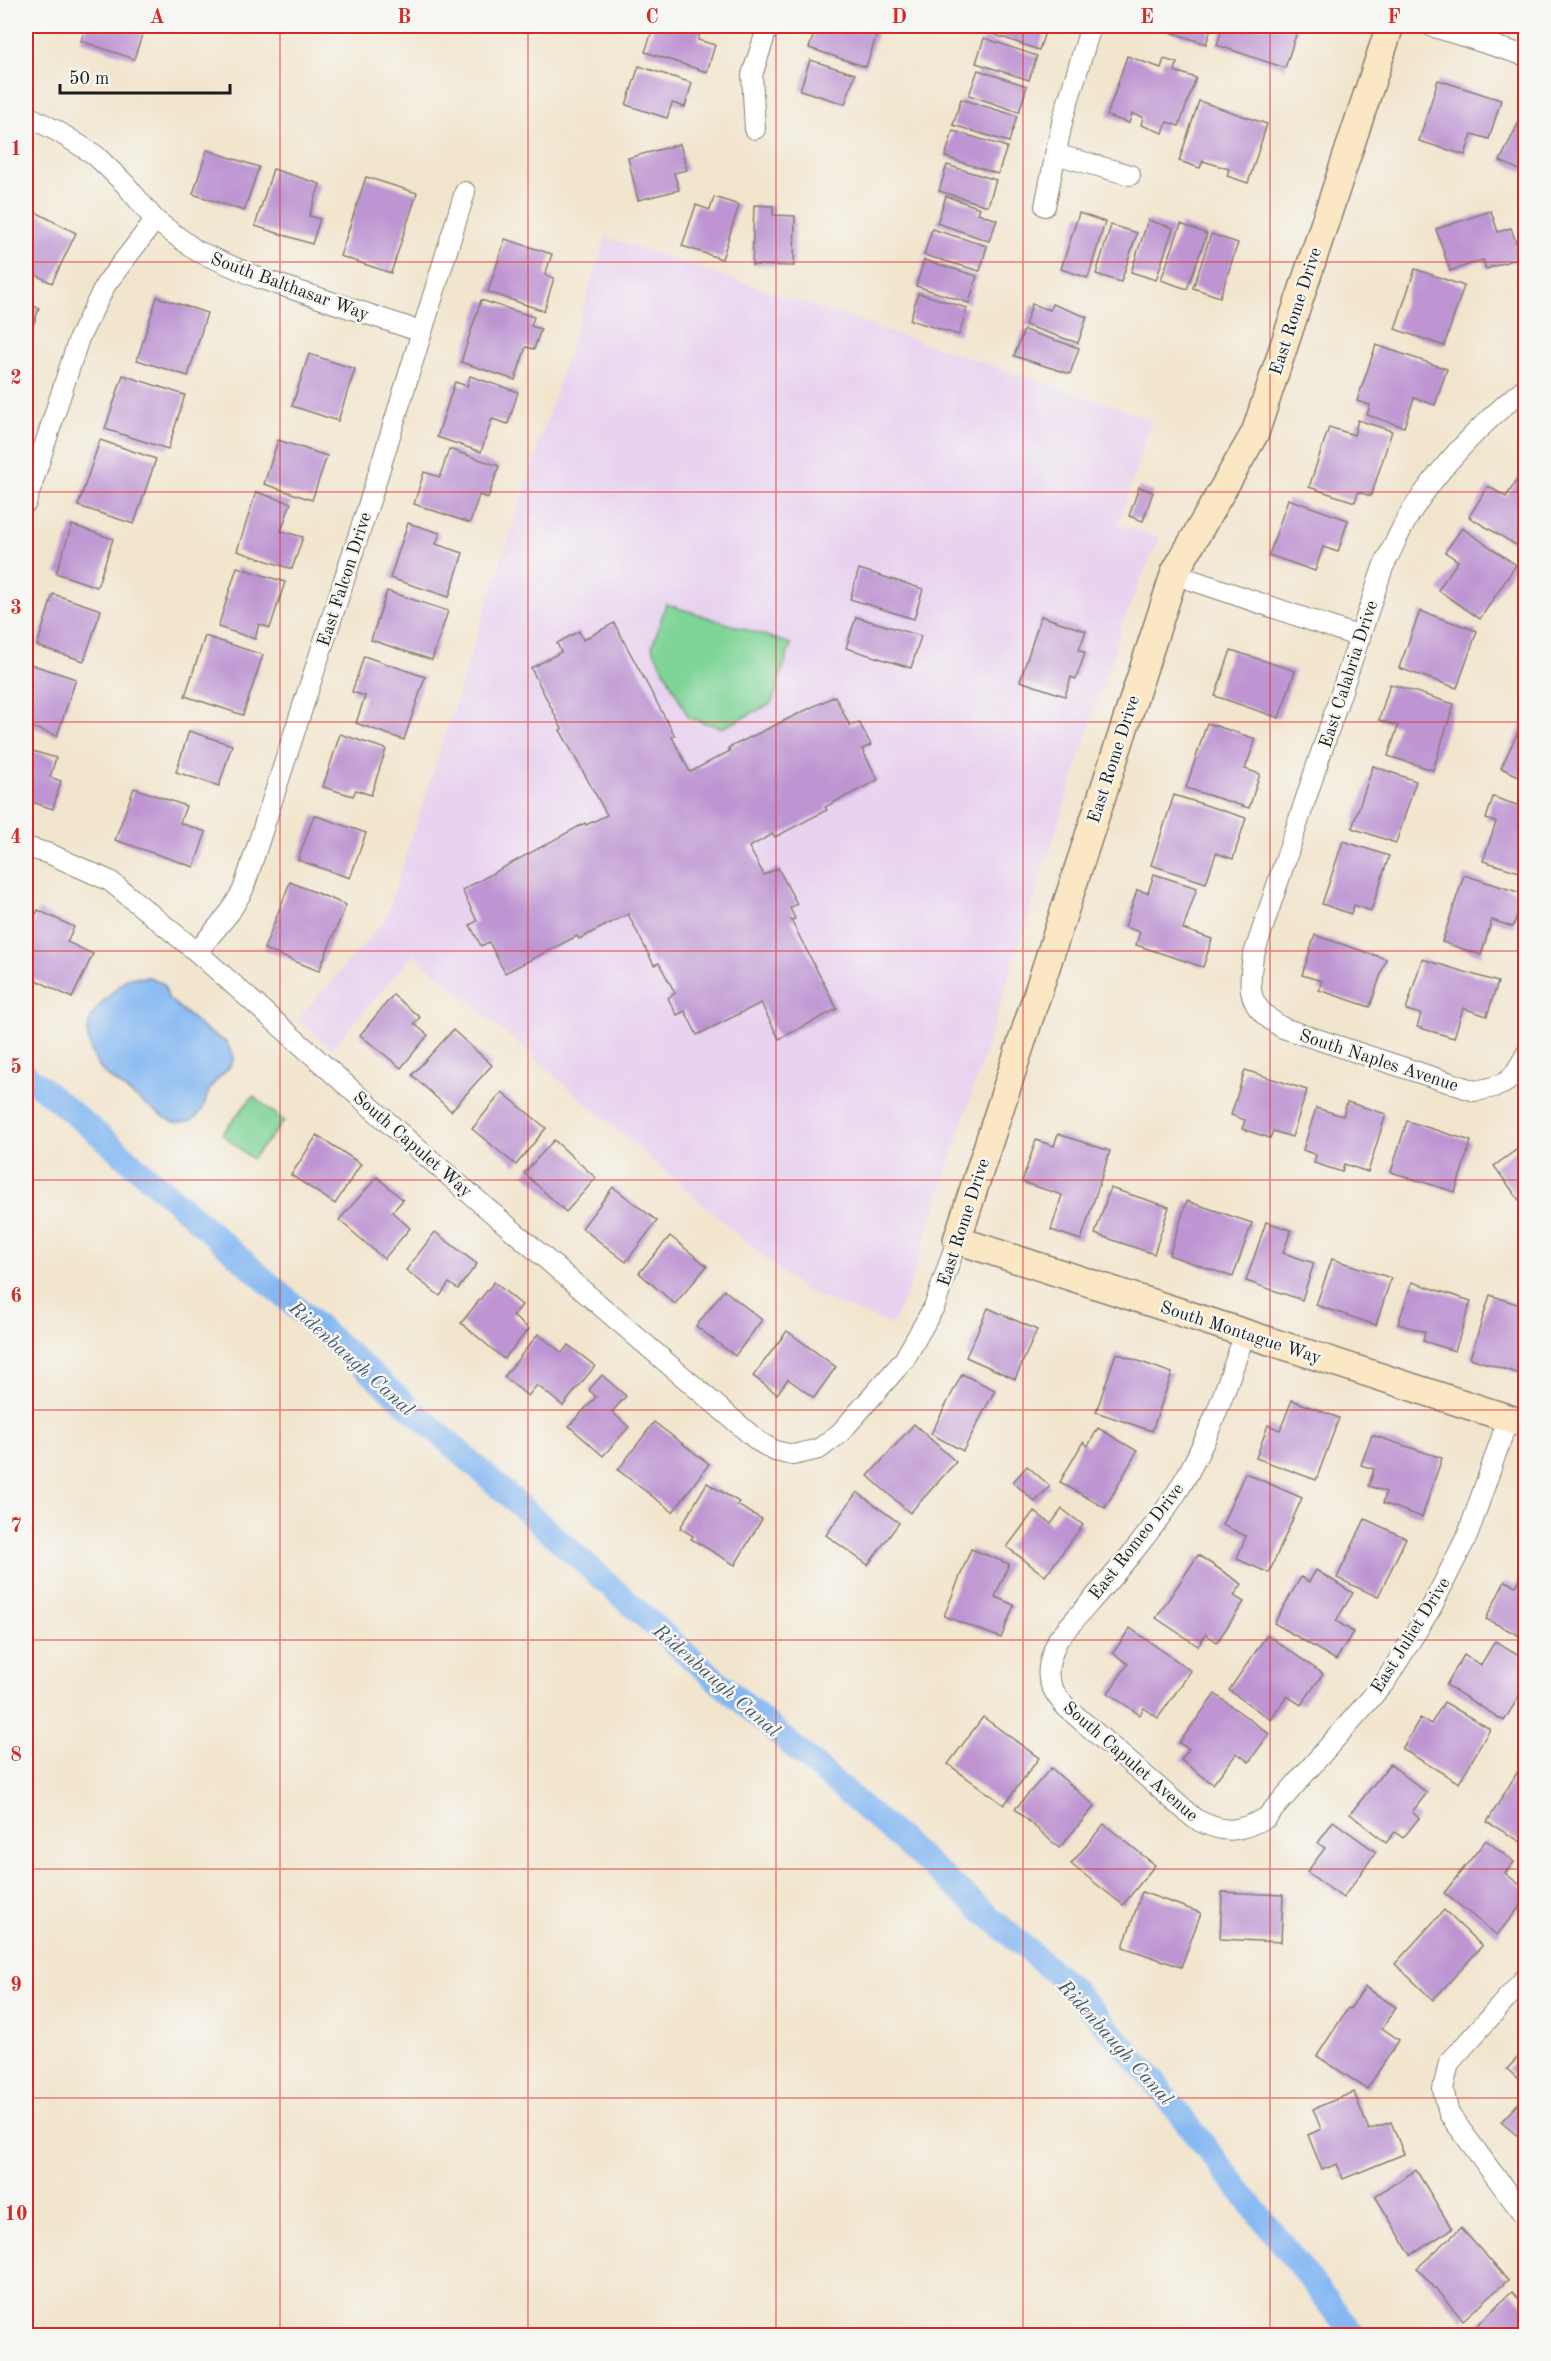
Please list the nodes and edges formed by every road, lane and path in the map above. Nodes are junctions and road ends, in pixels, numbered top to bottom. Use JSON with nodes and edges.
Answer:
{"nodes":[{"id":1,"x":768,"y":26,"type":"edge"},
{"id":2,"x":1091,"y":26,"type":"edge"},
{"id":3,"x":1390,"y":26,"type":"edge"},
{"id":4,"x":1431,"y":26,"type":"edge"},
{"id":5,"x":1526,"y":56,"type":"edge"},
{"id":6,"x":26,"y":115,"type":"edge"},
{"id":7,"x":755,"y":129,"type":"dead end"},
{"id":8,"x":1055,"y":154,"type":"junction"},
{"id":9,"x":1130,"y":175,"type":"dead end"},
{"id":10,"x":465,"y":192,"type":"dead end"},
{"id":11,"x":1045,"y":206,"type":"dead end"},
{"id":12,"x":155,"y":220,"type":"junction"},
{"id":13,"x":422,"y":332,"type":"junction"},
{"id":14,"x":1526,"y":387,"type":"edge"},
{"id":15,"x":26,"y":503,"type":"edge"},
{"id":16,"x":1174,"y":574,"type":"junction"},
{"id":17,"x":1360,"y":637,"type":"junction"},
{"id":18,"x":26,"y":847,"type":"edge"},
{"id":19,"x":197,"y":952,"type":"junction"},
{"id":20,"x":1252,"y":1002,"type":"joint"},
{"id":21,"x":1526,"y":1054,"type":"edge"},
{"id":22,"x":957,"y":1240,"type":"junction"},
{"id":23,"x":1245,"y":1333,"type":"junction"},
{"id":24,"x":1517,"y":1422,"type":"edge"},
{"id":25,"x":793,"y":1455,"type":"joint"},
{"id":26,"x":1047,"y":1676,"type":"joint"},
{"id":27,"x":1227,"y":1831,"type":"joint"},
{"id":28,"x":1526,"y":1977,"type":"edge"},
{"id":29,"x":1526,"y":2218,"type":"edge"}],
"edges":[{"from":1,"to":7,"type":"street"},
{"from":2,"to":8,"type":"street"},
{"from":3,"to":16,"type":"street","name":"East Rome Drive"},
{"from":4,"to":5,"type":"street"},
{"from":6,"to":12,"type":"street","name":"South Balthasar Way"},
{"from":8,"to":9,"type":"street"},
{"from":8,"to":11,"type":"street"},
{"from":10,"to":13,"type":"street","name":"East Falcon Drive"},
{"from":12,"to":13,"type":"street","name":"South Balthasar Way"},
{"from":12,"to":15,"type":"street"},
{"from":13,"to":19,"type":"street","name":"East Falcon Drive"},
{"from":14,"to":17,"type":"street","name":"East Calabria Drive"},
{"from":16,"to":17,"type":"street"},
{"from":16,"to":22,"type":"street","name":"East Rome Drive"},
{"from":17,"to":20,"type":"street","name":"East Calabria Drive"},
{"from":18,"to":19,"type":"street","name":"South Capulet Way"},
{"from":19,"to":25,"type":"street","name":"South Capulet Way"},
{"from":20,"to":21,"type":"street","name":"South Naples Avenue"},
{"from":22,"to":23,"type":"street","name":"South Montague Way"},
{"from":22,"to":25,"type":"street","name":"East Rome Drive"},
{"from":23,"to":24,"type":"street","name":"South Montague Way"},
{"from":23,"to":26,"type":"street","name":"East Romeo Drive"},
{"from":24,"to":27,"type":"street","name":"East Juliet Drive"},
{"from":26,"to":27,"type":"street","name":"South Capulet Avenue"},
{"from":28,"to":29,"type":"street"}]}
